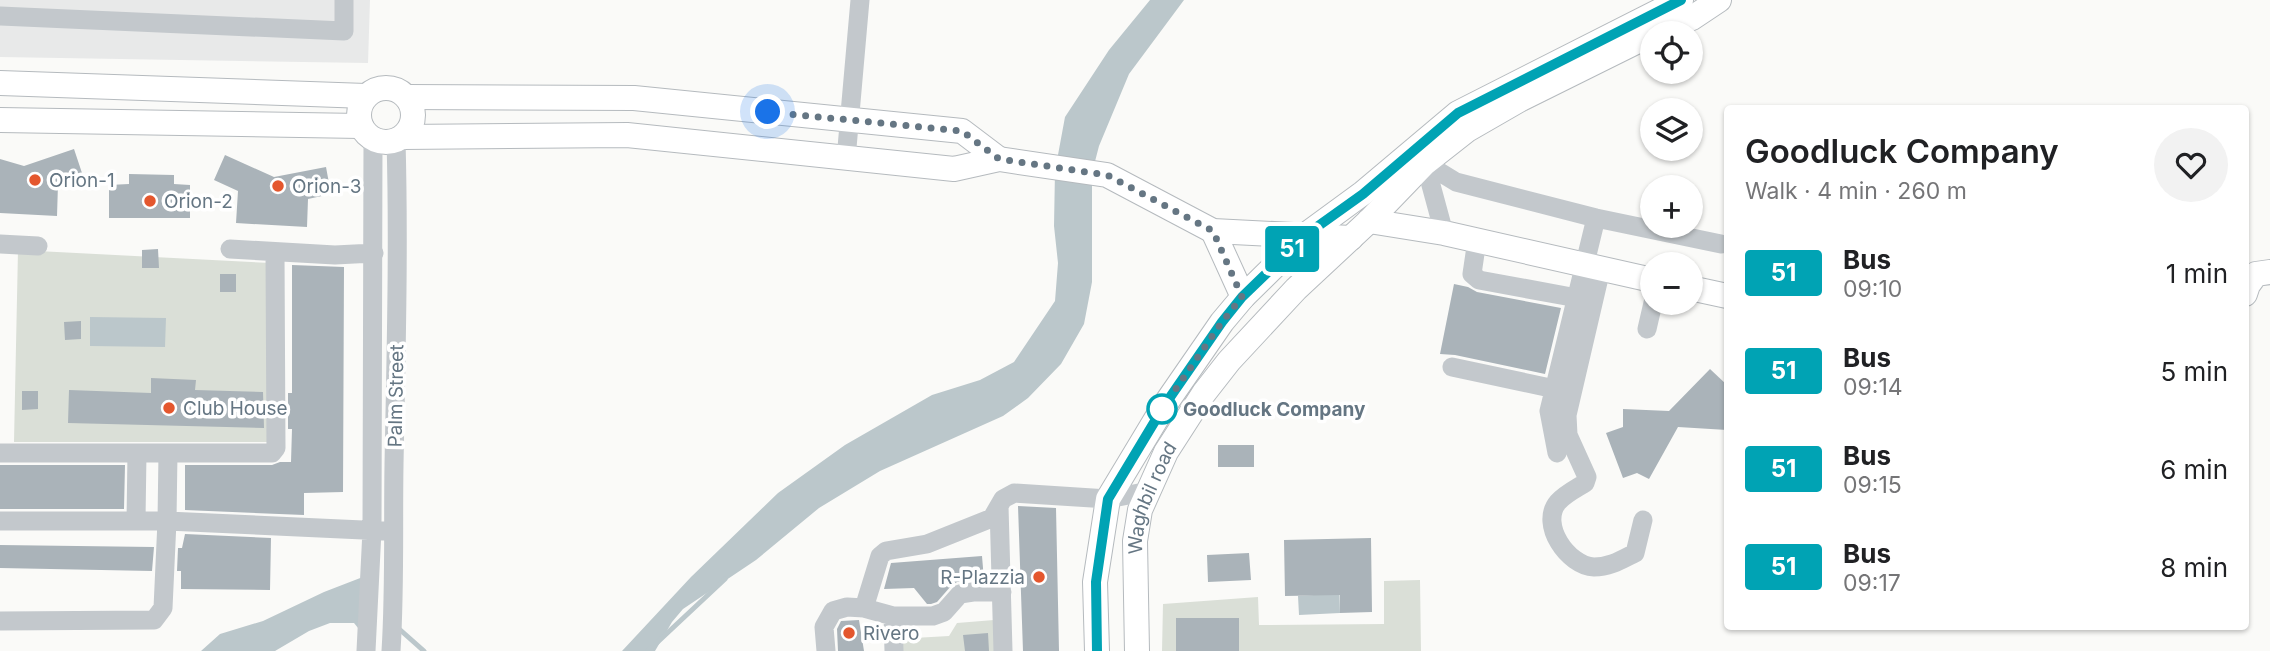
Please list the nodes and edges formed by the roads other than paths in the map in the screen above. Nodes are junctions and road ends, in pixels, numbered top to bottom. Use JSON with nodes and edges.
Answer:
{"nodes":[{"id":1,"x":344,"y":0,"type":"edge"},
{"id":2,"x":860,"y":0,"type":"edge"},
{"id":3,"x":1681,"y":0,"type":"edge"},
{"id":4,"x":1707,"y":3,"type":"edge"},
{"id":5,"x":43,"y":8,"type":"edge"},
{"id":6,"x":0,"y":16,"type":"edge"},
{"id":7,"x":1659,"y":21,"type":"edge"},
{"id":8,"x":1670,"y":21,"type":"edge"},
{"id":9,"x":1640,"y":35,"type":"edge"},
{"id":10,"x":0,"y":83,"type":"edge"},
{"id":11,"x":366,"y":96,"type":"junction"},
{"id":12,"x":407,"y":97,"type":"junction"},
{"id":13,"x":0,"y":120,"type":"edge"},
{"id":14,"x":848,"y":121,"type":"junction"},
{"id":15,"x":383,"y":135,"type":"junction"},
{"id":16,"x":1419,"y":156,"type":"junction"},
{"id":17,"x":846,"y":159,"type":"junction"},
{"id":18,"x":999,"y":159,"type":"junction"},
{"id":19,"x":1596,"y":218,"type":"junction"},
{"id":20,"x":1369,"y":221,"type":"junction"},
{"id":21,"x":1213,"y":231,"type":"junction"},
{"id":22,"x":1444,"y":233,"type":"junction"},
{"id":23,"x":1307,"y":234,"type":"junction"},
{"id":24,"x":1350,"y":238,"type":"junction"},
{"id":25,"x":1477,"y":240,"type":"junction"},
{"id":26,"x":0,"y":244,"type":"edge"},
{"id":27,"x":1721,"y":244,"type":"dead end"},
{"id":28,"x":37,"y":246,"type":"dead end"},
{"id":29,"x":230,"y":249,"type":"dead end"},
{"id":30,"x":275,"y":253,"type":"junction"},
{"id":31,"x":374,"y":253,"type":"junction"},
{"id":32,"x":1593,"y":268,"type":"junction"},
{"id":33,"x":2270,"y":272,"type":"edge"},
{"id":34,"x":1640,"y":278,"type":"edge"},
{"id":35,"x":2249,"y":284,"type":"edge"},
{"id":36,"x":1703,"y":291,"type":"edge"},
{"id":37,"x":1724,"y":295,"type":"edge"},
{"id":38,"x":1577,"y":298,"type":"junction"},
{"id":39,"x":1238,"y":303,"type":"junction"},
{"id":40,"x":1650,"y":315,"type":"edge"},
{"id":41,"x":1647,"y":328,"type":"dead end"},
{"id":42,"x":1257,"y":331,"type":"junction"},
{"id":43,"x":1452,"y":367,"type":"dead end"},
{"id":44,"x":1555,"y":389,"type":"junction"},
{"id":45,"x":0,"y":453,"type":"edge"},
{"id":46,"x":137,"y":453,"type":"junction"},
{"id":47,"x":168,"y":453,"type":"junction"},
{"id":48,"x":1558,"y":453,"type":"dead end"},
{"id":49,"x":1149,"y":491,"type":"junction"},
{"id":50,"x":1108,"y":499,"type":"junction"},
{"id":51,"x":999,"y":506,"type":"junction"},
{"id":52,"x":1643,"y":520,"type":"dead end"},
{"id":53,"x":136,"y":521,"type":"junction"},
{"id":54,"x":167,"y":521,"type":"junction"},
{"id":55,"x":0,"y":522,"type":"edge"},
{"id":56,"x":372,"y":530,"type":"junction"},
{"id":57,"x":393,"y":532,"type":"junction"},
{"id":58,"x":1002,"y":592,"type":"junction"},
{"id":59,"x":864,"y":608,"type":"junction"},
{"id":60,"x":893,"y":616,"type":"junction"},
{"id":61,"x":0,"y":621,"type":"edge"},
{"id":62,"x":366,"y":651,"type":"edge"},
{"id":63,"x":391,"y":651,"type":"edge"},
{"id":64,"x":826,"y":651,"type":"edge"},
{"id":65,"x":894,"y":651,"type":"edge"},
{"id":66,"x":1003,"y":651,"type":"edge"},
{"id":67,"x":1097,"y":651,"type":"edge"},
{"id":68,"x":1137,"y":651,"type":"edge"}],
"edges":[{"from":1,"to":5,"type":"street"},
{"from":2,"to":14,"type":"street"},
{"from":3,"to":7,"type":"main road","name":"Waghbil road"},
{"from":4,"to":8,"type":"main road","name":"Waghbil road"},
{"from":5,"to":6,"type":"street"},
{"from":9,"to":16,"type":"main road","name":"Waghbil road"},
{"from":10,"to":11,"type":"main road"},
{"from":11,"to":12,"type":"main road"},
{"from":11,"to":15,"type":"main road"},
{"from":12,"to":14,"type":"main road"},
{"from":12,"to":15,"type":"main road"},
{"from":13,"to":15,"type":"main road"},
{"from":14,"to":17,"type":"street"},
{"from":14,"to":18,"type":"main road"},
{"from":15,"to":17,"type":"main road"},
{"from":15,"to":31,"type":"street"},
{"from":15,"to":57,"type":"street","name":"Palm Street"},
{"from":16,"to":19,"type":"street"},
{"from":16,"to":20,"type":"main road","name":"Waghbil road"},
{"from":16,"to":22,"type":"street"},
{"from":16,"to":23,"type":"main road","name":"Waghbil road"},
{"from":17,"to":18,"type":"main road"},
{"from":18,"to":21,"type":"main road"},
{"from":19,"to":27,"type":"street"},
{"from":19,"to":32,"type":"street"},
{"from":20,"to":22,"type":"main road"},
{"from":20,"to":24,"type":"main road","name":"Waghbil road"},
{"from":21,"to":23,"type":"main road"},
{"from":21,"to":39,"type":"main road"},
{"from":22,"to":25,"type":"main road"},
{"from":23,"to":24,"type":"main road"},
{"from":23,"to":39,"type":"main road","name":"Waghbil road"},
{"from":24,"to":42,"type":"main road","name":"Waghbil road"},
{"from":25,"to":32,"type":"main road"},
{"from":25,"to":38,"type":"street"},
{"from":26,"to":28,"type":"street"},
{"from":29,"to":30,"type":"street"},
{"from":30,"to":31,"type":"street"},
{"from":30,"to":47,"type":"street"},
{"from":31,"to":56,"type":"street"},
{"from":32,"to":34,"type":"main road"},
{"from":32,"to":38,"type":"street"},
{"from":32,"to":52,"type":"street"},
{"from":33,"to":35,"type":"main road"},
{"from":36,"to":37,"type":"main road"},
{"from":38,"to":44,"type":"street"},
{"from":39,"to":42,"type":"main road"},
{"from":39,"to":50,"type":"main road","name":"Waghbil road"},
{"from":40,"to":41,"type":"street"},
{"from":42,"to":49,"type":"main road","name":"Waghbil road"},
{"from":43,"to":44,"type":"street"},
{"from":44,"to":48,"type":"street"},
{"from":45,"to":46,"type":"street"},
{"from":46,"to":47,"type":"street"},
{"from":46,"to":53,"type":"street"},
{"from":47,"to":54,"type":"street"},
{"from":49,"to":50,"type":"street"},
{"from":49,"to":68,"type":"main road","name":"Waghbil road"},
{"from":50,"to":51,"type":"street"},
{"from":50,"to":67,"type":"main road","name":"Waghbil road"},
{"from":51,"to":58,"type":"street"},
{"from":51,"to":59,"type":"street"},
{"from":53,"to":54,"type":"street"},
{"from":53,"to":55,"type":"street"},
{"from":54,"to":56,"type":"street"},
{"from":54,"to":61,"type":"street"},
{"from":56,"to":57,"type":"street"},
{"from":56,"to":62,"type":"street"},
{"from":57,"to":63,"type":"street","name":"Palm Street"},
{"from":58,"to":60,"type":"street"},
{"from":58,"to":66,"type":"street"},
{"from":59,"to":60,"type":"street"},
{"from":59,"to":64,"type":"street"},
{"from":60,"to":65,"type":"street"}]}
